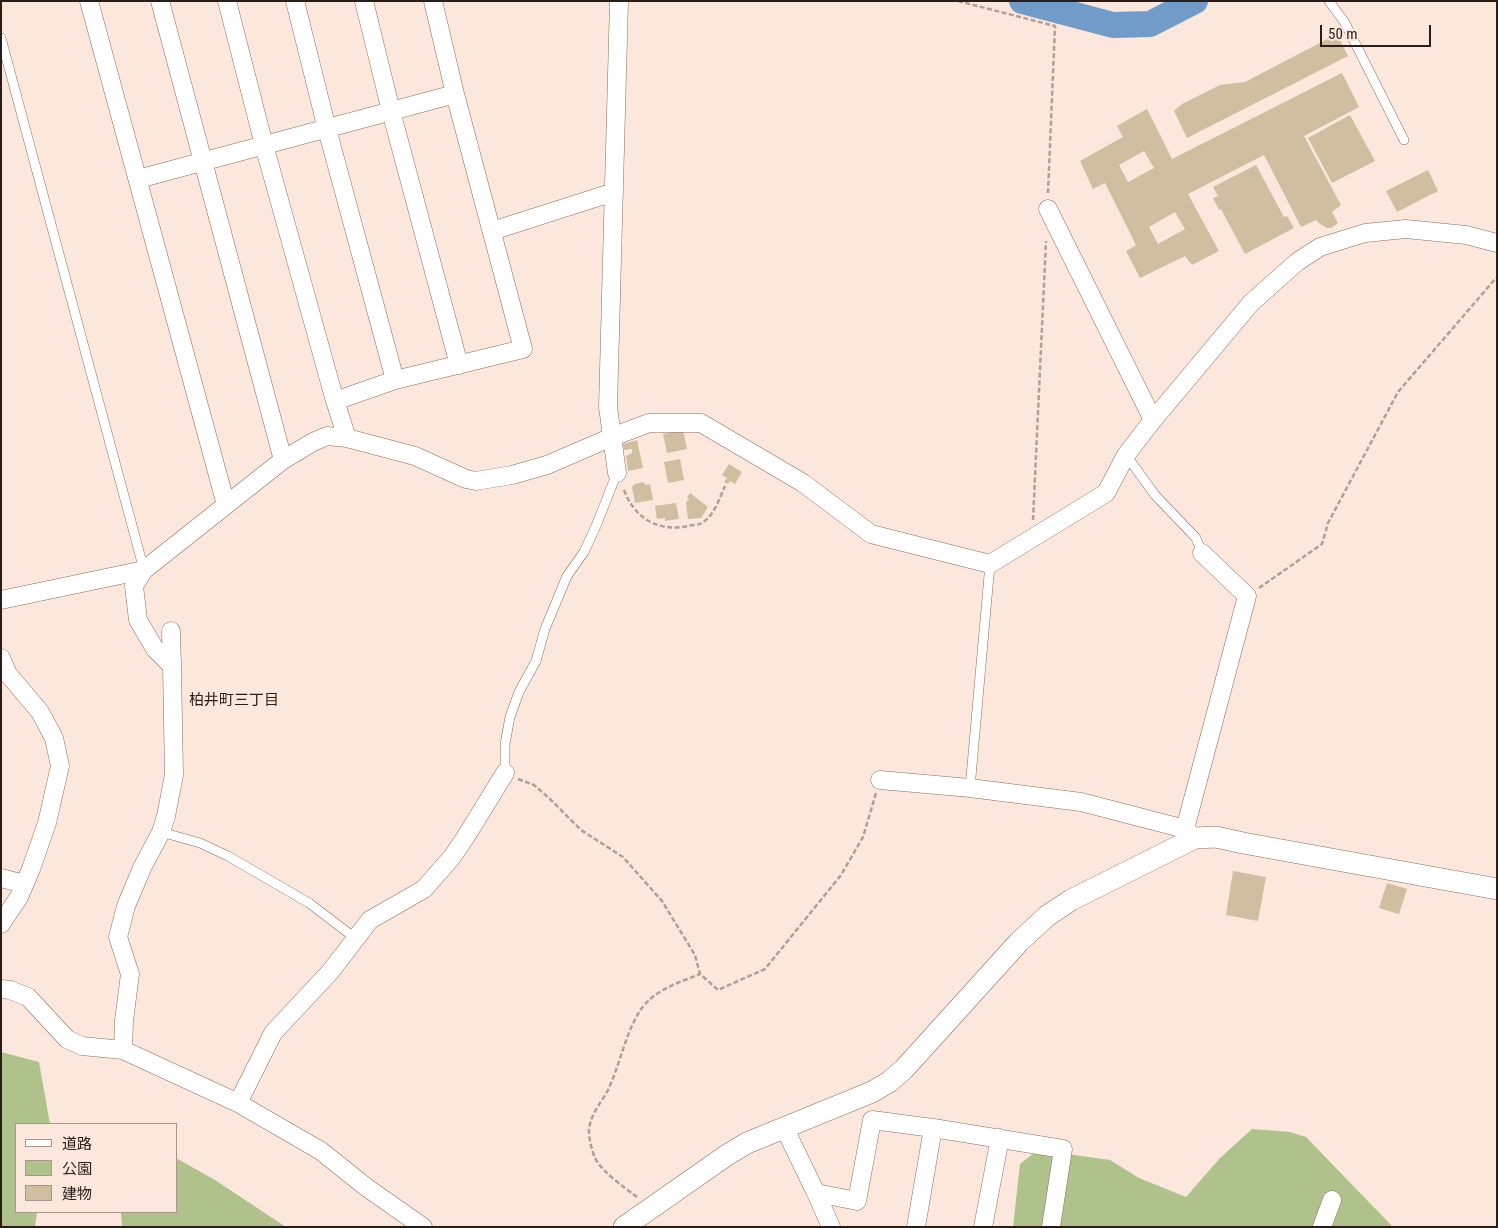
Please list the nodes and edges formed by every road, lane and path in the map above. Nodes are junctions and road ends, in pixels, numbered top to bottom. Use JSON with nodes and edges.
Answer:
{"nodes":[{"id":1,"x":89,"y":1,"type":"edge"},
{"id":2,"x":160,"y":1,"type":"edge"},
{"id":3,"x":227,"y":1,"type":"edge"},
{"id":4,"x":295,"y":1,"type":"edge"},
{"id":5,"x":364,"y":1,"type":"edge"},
{"id":6,"x":433,"y":1,"type":"edge"},
{"id":7,"x":619,"y":1,"type":"edge"},
{"id":8,"x":958,"y":1,"type":"edge"},
{"id":9,"x":1329,"y":1,"type":"edge"},
{"id":10,"x":1,"y":38,"type":"edge"},
{"id":11,"x":455,"y":94,"type":"junction"},
{"id":12,"x":391,"y":111,"type":"junction"},
{"id":13,"x":327,"y":129,"type":"junction"},
{"id":14,"x":1404,"y":140,"type":"dead end"},
{"id":15,"x":264,"y":145,"type":"junction"},
{"id":16,"x":204,"y":162,"type":"junction"},
{"id":17,"x":138,"y":179,"type":"junction"},
{"id":18,"x":614,"y":192,"type":"junction"},
{"id":19,"x":1048,"y":209,"type":"joint"},
{"id":20,"x":492,"y":231,"type":"junction"},
{"id":21,"x":1046,"y":238,"type":"dead end"},
{"id":22,"x":1497,"y":243,"type":"edge"},
{"id":23,"x":1497,"y":278,"type":"edge"},
{"id":24,"x":459,"y":365,"type":"junction"},
{"id":25,"x":395,"y":380,"type":"junction"},
{"id":26,"x":335,"y":401,"type":"junction"},
{"id":27,"x":1153,"y":420,"type":"junction"},
{"id":28,"x":612,"y":437,"type":"junction"},
{"id":29,"x":347,"y":438,"type":"junction"},
{"id":30,"x":1126,"y":455,"type":"junction"},
{"id":31,"x":283,"y":460,"type":"junction"},
{"id":32,"x":617,"y":472,"type":"junction"},
{"id":33,"x":725,"y":486,"type":"dead end"},
{"id":34,"x":226,"y":505,"type":"junction"},
{"id":35,"x":1032,"y":539,"type":"junction"},
{"id":36,"x":1202,"y":554,"type":"joint"},
{"id":37,"x":990,"y":564,"type":"junction"},
{"id":38,"x":144,"y":570,"type":"junction"},
{"id":39,"x":1247,"y":596,"type":"junction"},
{"id":40,"x":1,"y":600,"type":"edge"},
{"id":41,"x":171,"y":631,"type":"dead end"},
{"id":42,"x":1,"y":658,"type":"edge"},
{"id":43,"x":172,"y":666,"type":"junction"},
{"id":44,"x":505,"y":773,"type":"junction"},
{"id":45,"x":880,"y":780,"type":"joint"},
{"id":46,"x":970,"y":788,"type":"junction"},
{"id":47,"x":161,"y":832,"type":"junction"},
{"id":48,"x":1190,"y":834,"type":"junction"},
{"id":49,"x":1,"y":878,"type":"edge"},
{"id":50,"x":24,"y":884,"type":"junction"},
{"id":51,"x":1497,"y":888,"type":"edge"},
{"id":52,"x":1,"y":924,"type":"edge"},
{"id":53,"x":355,"y":938,"type":"junction"},
{"id":54,"x":700,"y":974,"type":"junction"},
{"id":55,"x":1,"y":989,"type":"edge"},
{"id":56,"x":123,"y":1050,"type":"junction"},
{"id":57,"x":238,"y":1103,"type":"junction"},
{"id":58,"x":933,"y":1128,"type":"junction"},
{"id":59,"x":785,"y":1129,"type":"junction"},
{"id":60,"x":1000,"y":1138,"type":"junction"},
{"id":61,"x":816,"y":1193,"type":"junction"},
{"id":62,"x":1332,"y":1200,"type":"dead end"},
{"id":63,"x":652,"y":1208,"type":"junction"},
{"id":64,"x":423,"y":1227,"type":"edge"},
{"id":65,"x":624,"y":1227,"type":"edge"},
{"id":66,"x":831,"y":1227,"type":"edge"},
{"id":67,"x":916,"y":1227,"type":"edge"},
{"id":68,"x":983,"y":1227,"type":"edge"},
{"id":69,"x":1051,"y":1227,"type":"edge"},
{"id":70,"x":1322,"y":1227,"type":"edge"}],
"edges":[{"from":1,"to":17,"type":"street"},
{"from":2,"to":16,"type":"street"},
{"from":3,"to":15,"type":"street"},
{"from":4,"to":13,"type":"street"},
{"from":5,"to":12,"type":"street"},
{"from":6,"to":11,"type":"street"},
{"from":7,"to":18,"type":"street"},
{"from":8,"to":19,"type":"path"},
{"from":9,"to":14,"type":"lane"},
{"from":10,"to":38,"type":"lane"},
{"from":11,"to":12,"type":"street"},
{"from":11,"to":20,"type":"street"},
{"from":12,"to":13,"type":"street"},
{"from":12,"to":24,"type":"street"},
{"from":13,"to":15,"type":"street"},
{"from":13,"to":25,"type":"street"},
{"from":15,"to":16,"type":"street"},
{"from":15,"to":26,"type":"street"},
{"from":16,"to":17,"type":"street"},
{"from":16,"to":31,"type":"street"},
{"from":17,"to":34,"type":"street"},
{"from":18,"to":20,"type":"street"},
{"from":18,"to":28,"type":"street"},
{"from":19,"to":27,"type":"street"},
{"from":20,"to":24,"type":"street"},
{"from":21,"to":35,"type":"path"},
{"from":22,"to":27,"type":"street"},
{"from":23,"to":39,"type":"path"},
{"from":24,"to":25,"type":"street"},
{"from":25,"to":26,"type":"street"},
{"from":26,"to":29,"type":"street"},
{"from":27,"to":30,"type":"street"},
{"from":28,"to":29,"type":"street"},
{"from":28,"to":32,"type":"street"},
{"from":28,"to":37,"type":"street"},
{"from":29,"to":31,"type":"street"},
{"from":30,"to":35,"type":"street"},
{"from":30,"to":36,"type":"lane"},
{"from":31,"to":34,"type":"street"},
{"from":32,"to":33,"type":"path"},
{"from":32,"to":44,"type":"lane"},
{"from":34,"to":38,"type":"street"},
{"from":35,"to":37,"type":"street"},
{"from":36,"to":39,"type":"street"},
{"from":37,"to":46,"type":"lane"},
{"from":38,"to":40,"type":"street"},
{"from":38,"to":43,"type":"street"},
{"from":39,"to":48,"type":"street"},
{"from":41,"to":43,"type":"street"},
{"from":42,"to":50,"type":"street"},
{"from":43,"to":47,"type":"street"},
{"from":44,"to":53,"type":"street"},
{"from":44,"to":54,"type":"path"},
{"from":45,"to":46,"type":"street"},
{"from":45,"to":54,"type":"path"},
{"from":46,"to":48,"type":"street"},
{"from":47,"to":53,"type":"lane"},
{"from":47,"to":56,"type":"street"},
{"from":48,"to":51,"type":"street"},
{"from":48,"to":59,"type":"street"},
{"from":49,"to":50,"type":"street"},
{"from":50,"to":52,"type":"street"},
{"from":53,"to":57,"type":"street"},
{"from":54,"to":63,"type":"path"},
{"from":55,"to":56,"type":"street"},
{"from":56,"to":57,"type":"street"},
{"from":57,"to":64,"type":"street"},
{"from":58,"to":60,"type":"street"},
{"from":58,"to":61,"type":"street"},
{"from":58,"to":67,"type":"street"},
{"from":59,"to":61,"type":"street"},
{"from":59,"to":63,"type":"street"},
{"from":60,"to":68,"type":"street"},
{"from":60,"to":69,"type":"street"},
{"from":61,"to":66,"type":"street"},
{"from":62,"to":70,"type":"street"},
{"from":63,"to":65,"type":"street"}]}
